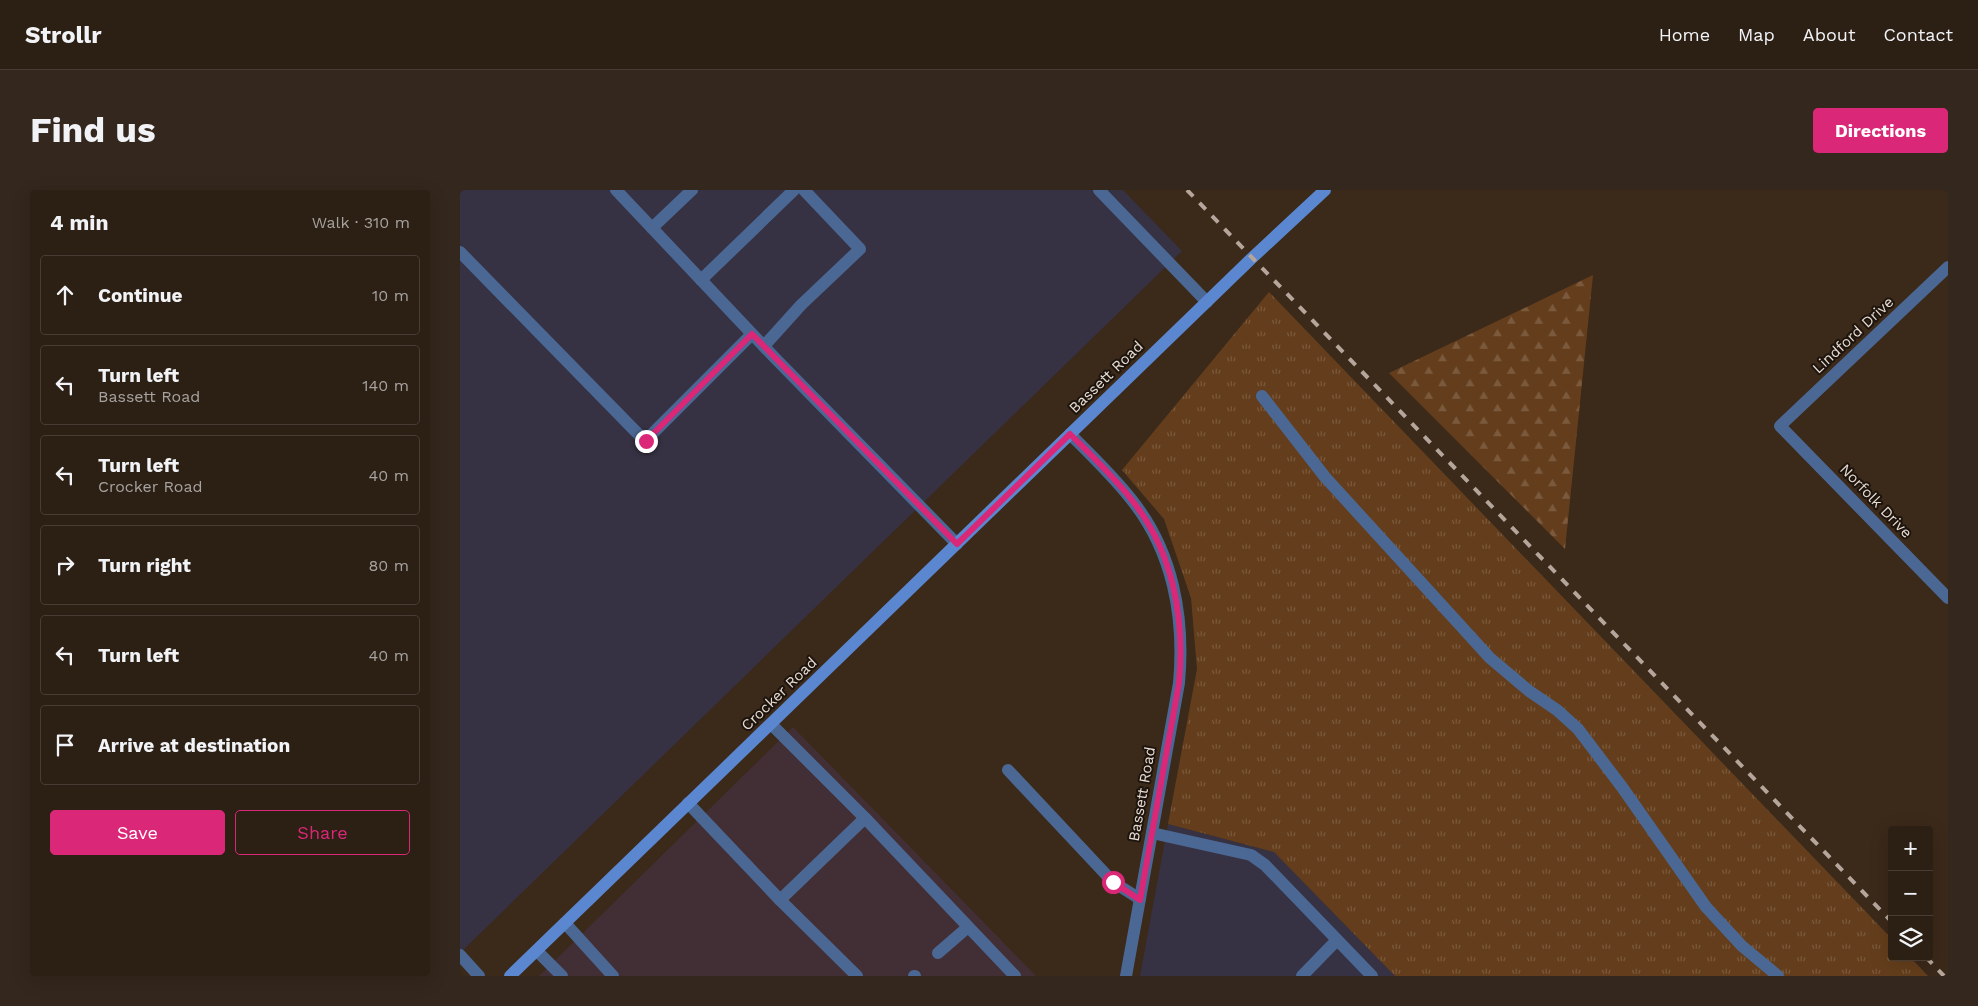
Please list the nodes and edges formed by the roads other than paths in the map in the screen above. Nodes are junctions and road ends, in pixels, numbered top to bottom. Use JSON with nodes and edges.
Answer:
{"nodes":[{"id":1,"x":616,"y":190,"type":"edge"},
{"id":2,"x":692,"y":190,"type":"edge"},
{"id":3,"x":794,"y":190,"type":"edge"},
{"id":4,"x":804,"y":190,"type":"edge"},
{"id":5,"x":1099,"y":190,"type":"edge"},
{"id":6,"x":1325,"y":190,"type":"edge"},
{"id":7,"x":652,"y":228,"type":"junction"},
{"id":8,"x":460,"y":252,"type":"edge"},
{"id":9,"x":1948,"y":267,"type":"edge"},
{"id":10,"x":701,"y":280,"type":"junction"},
{"id":11,"x":1207,"y":302,"type":"junction"},
{"id":12,"x":752,"y":334,"type":"junction"},
{"id":13,"x":764,"y":346,"type":"junction"},
{"id":14,"x":1262,"y":396,"type":"dead end"},
{"id":15,"x":1780,"y":426,"type":"joint"},
{"id":16,"x":1070,"y":434,"type":"junction"},
{"id":17,"x":957,"y":544,"type":"junction"},
{"id":18,"x":1948,"y":598,"type":"edge"},
{"id":19,"x":771,"y":724,"type":"junction"},
{"id":20,"x":1008,"y":770,"type":"dead end"},
{"id":21,"x":688,"y":803,"type":"junction"},
{"id":22,"x":864,"y":818,"type":"junction"},
{"id":23,"x":1152,"y":833,"type":"junction"},
{"id":24,"x":780,"y":900,"type":"junction"},
{"id":25,"x":1140,"y":900,"type":"junction"},
{"id":26,"x":565,"y":923,"type":"junction"},
{"id":27,"x":968,"y":927,"type":"junction"},
{"id":28,"x":1337,"y":940,"type":"junction"},
{"id":29,"x":536,"y":951,"type":"junction"},
{"id":30,"x":938,"y":953,"type":"dead end"},
{"id":31,"x":460,"y":956,"type":"edge"},
{"id":32,"x":479,"y":976,"type":"edge"},
{"id":33,"x":510,"y":976,"type":"edge"},
{"id":34,"x":562,"y":976,"type":"edge"},
{"id":35,"x":613,"y":976,"type":"edge"},
{"id":36,"x":857,"y":976,"type":"edge"},
{"id":37,"x":1015,"y":976,"type":"edge"},
{"id":38,"x":1126,"y":976,"type":"edge"},
{"id":39,"x":1302,"y":976,"type":"edge"},
{"id":40,"x":1372,"y":976,"type":"edge"},
{"id":41,"x":1778,"y":976,"type":"edge"}],
"edges":[{"from":1,"to":7,"type":"street"},
{"from":2,"to":7,"type":"street"},
{"from":3,"to":10,"type":"street"},
{"from":4,"to":13,"type":"street"},
{"from":5,"to":11,"type":"street"},
{"from":6,"to":11,"type":"main road","name":"Bassett Road"},
{"from":7,"to":10,"type":"street"},
{"from":8,"to":12,"type":"street"},
{"from":9,"to":15,"type":"street","name":"Lindford Drive"},
{"from":10,"to":12,"type":"street"},
{"from":11,"to":16,"type":"main road","name":"Bassett Road"},
{"from":12,"to":13,"type":"street"},
{"from":13,"to":17,"type":"street"},
{"from":14,"to":41,"type":"street"},
{"from":15,"to":18,"type":"street","name":"Norfolk Drive"},
{"from":16,"to":17,"type":"main road","name":"Crocker Road"},
{"from":16,"to":23,"type":"street","name":"Bassett Road"},
{"from":17,"to":19,"type":"main road","name":"Crocker Road"},
{"from":19,"to":21,"type":"main road","name":"Crocker Road"},
{"from":19,"to":22,"type":"street"},
{"from":20,"to":25,"type":"street"},
{"from":21,"to":24,"type":"street"},
{"from":21,"to":26,"type":"main road","name":"Crocker Road"},
{"from":22,"to":24,"type":"street"},
{"from":22,"to":27,"type":"street"},
{"from":23,"to":25,"type":"street","name":"Bassett Road"},
{"from":23,"to":28,"type":"street"},
{"from":24,"to":36,"type":"street"},
{"from":25,"to":38,"type":"street","name":"Bassett Road"},
{"from":26,"to":29,"type":"main road","name":"Crocker Road"},
{"from":26,"to":35,"type":"street"},
{"from":27,"to":30,"type":"street"},
{"from":27,"to":37,"type":"street"},
{"from":28,"to":39,"type":"street"},
{"from":28,"to":40,"type":"street"},
{"from":29,"to":33,"type":"main road","name":"Crocker Road"},
{"from":29,"to":34,"type":"street"},
{"from":31,"to":32,"type":"street"}]}
